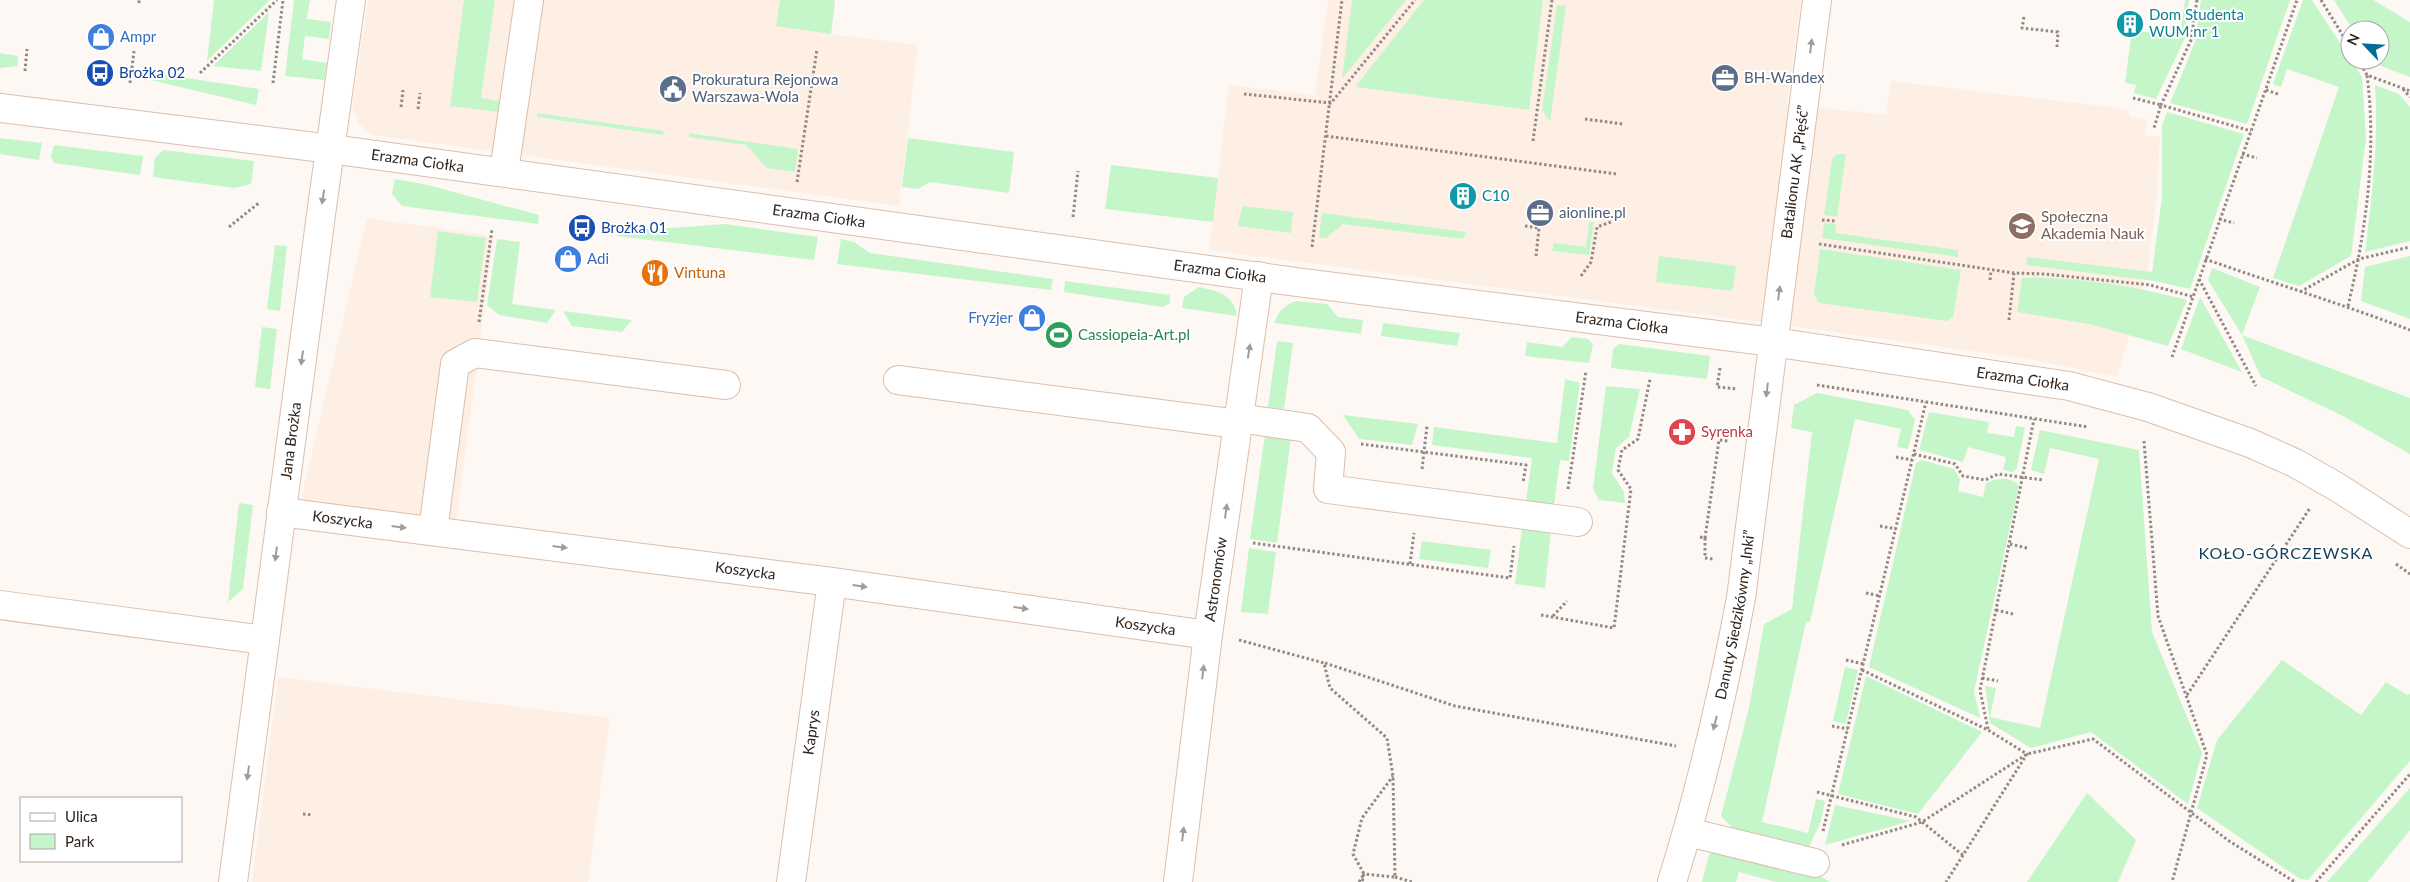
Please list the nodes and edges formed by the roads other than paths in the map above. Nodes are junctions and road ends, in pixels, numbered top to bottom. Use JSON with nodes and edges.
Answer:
{"nodes":[{"id":1,"x":351,"y":0,"type":"edge"},
{"id":2,"x":529,"y":0,"type":"edge"},
{"id":3,"x":1817,"y":0,"type":"edge"},
{"id":4,"x":0,"y":108,"type":"edge"},
{"id":5,"x":331,"y":149,"type":"junction"},
{"id":6,"x":504,"y":172,"type":"junction"},
{"id":7,"x":1260,"y":276,"type":"junction"},
{"id":8,"x":1773,"y":342,"type":"junction"},
{"id":9,"x":898,"y":380,"type":"dead end"},
{"id":10,"x":726,"y":384,"type":"dead end"},
{"id":11,"x":1239,"y":421,"type":"junction"},
{"id":12,"x":281,"y":512,"type":"junction"},
{"id":13,"x":1571,"y":521,"type":"road end"},
{"id":14,"x":433,"y":531,"type":"junction"},
{"id":15,"x":2410,"y":534,"type":"edge"},
{"id":16,"x":832,"y":582,"type":"junction"},
{"id":17,"x":0,"y":605,"type":"edge"},
{"id":18,"x":1220,"y":636,"type":"junction"},
{"id":19,"x":265,"y":640,"type":"junction"},
{"id":20,"x":1688,"y":832,"type":"junction"},
{"id":21,"x":1817,"y":857,"type":"road end"},
{"id":22,"x":233,"y":882,"type":"edge"},
{"id":23,"x":791,"y":882,"type":"edge"},
{"id":24,"x":1178,"y":882,"type":"edge"},
{"id":25,"x":1672,"y":882,"type":"edge"}],
"edges":[{"from":1,"to":5,"type":"street","name":"Jana Brożka"},
{"from":2,"to":6,"type":"street"},
{"from":8,"to":3,"type":"street","name":"Batalionu AK „Pięść”","one_way":true},
{"from":4,"to":5,"type":"street","name":"Erazma Ciołka"},
{"from":5,"to":6,"type":"street","name":"Erazma Ciołka"},
{"from":5,"to":12,"type":"street","name":"Jana Brożka","one_way":true},
{"from":6,"to":7,"type":"street","name":"Erazma Ciołka"},
{"from":7,"to":8,"type":"street","name":"Erazma Ciołka"},
{"from":11,"to":7,"type":"street","name":"Astronomów","one_way":true},
{"from":8,"to":15,"type":"street","name":"Erazma Ciołka"},
{"from":8,"to":20,"type":"street","name":"Danuty Siedzikówny „Inki”","one_way":true},
{"from":9,"to":11,"type":"street"},
{"from":10,"to":14,"type":"street"},
{"from":11,"to":13,"type":"street"},
{"from":18,"to":11,"type":"street","name":"Astronomów","one_way":true},
{"from":12,"to":14,"type":"street","name":"Koszycka","one_way":true},
{"from":12,"to":19,"type":"street","name":"Jana Brożka","one_way":true},
{"from":14,"to":16,"type":"street","name":"Koszycka","one_way":true},
{"from":16,"to":18,"type":"street","name":"Koszycka","one_way":true},
{"from":16,"to":23,"type":"street","name":"Kaprys"},
{"from":17,"to":19,"type":"street"},
{"from":24,"to":18,"type":"street","name":"Astronomów","one_way":true},
{"from":19,"to":22,"type":"street","name":"Jana Brożka","one_way":true},
{"from":20,"to":21,"type":"street"},
{"from":20,"to":25,"type":"street","name":"Danuty Siedzikówny „Inki”"}]}
